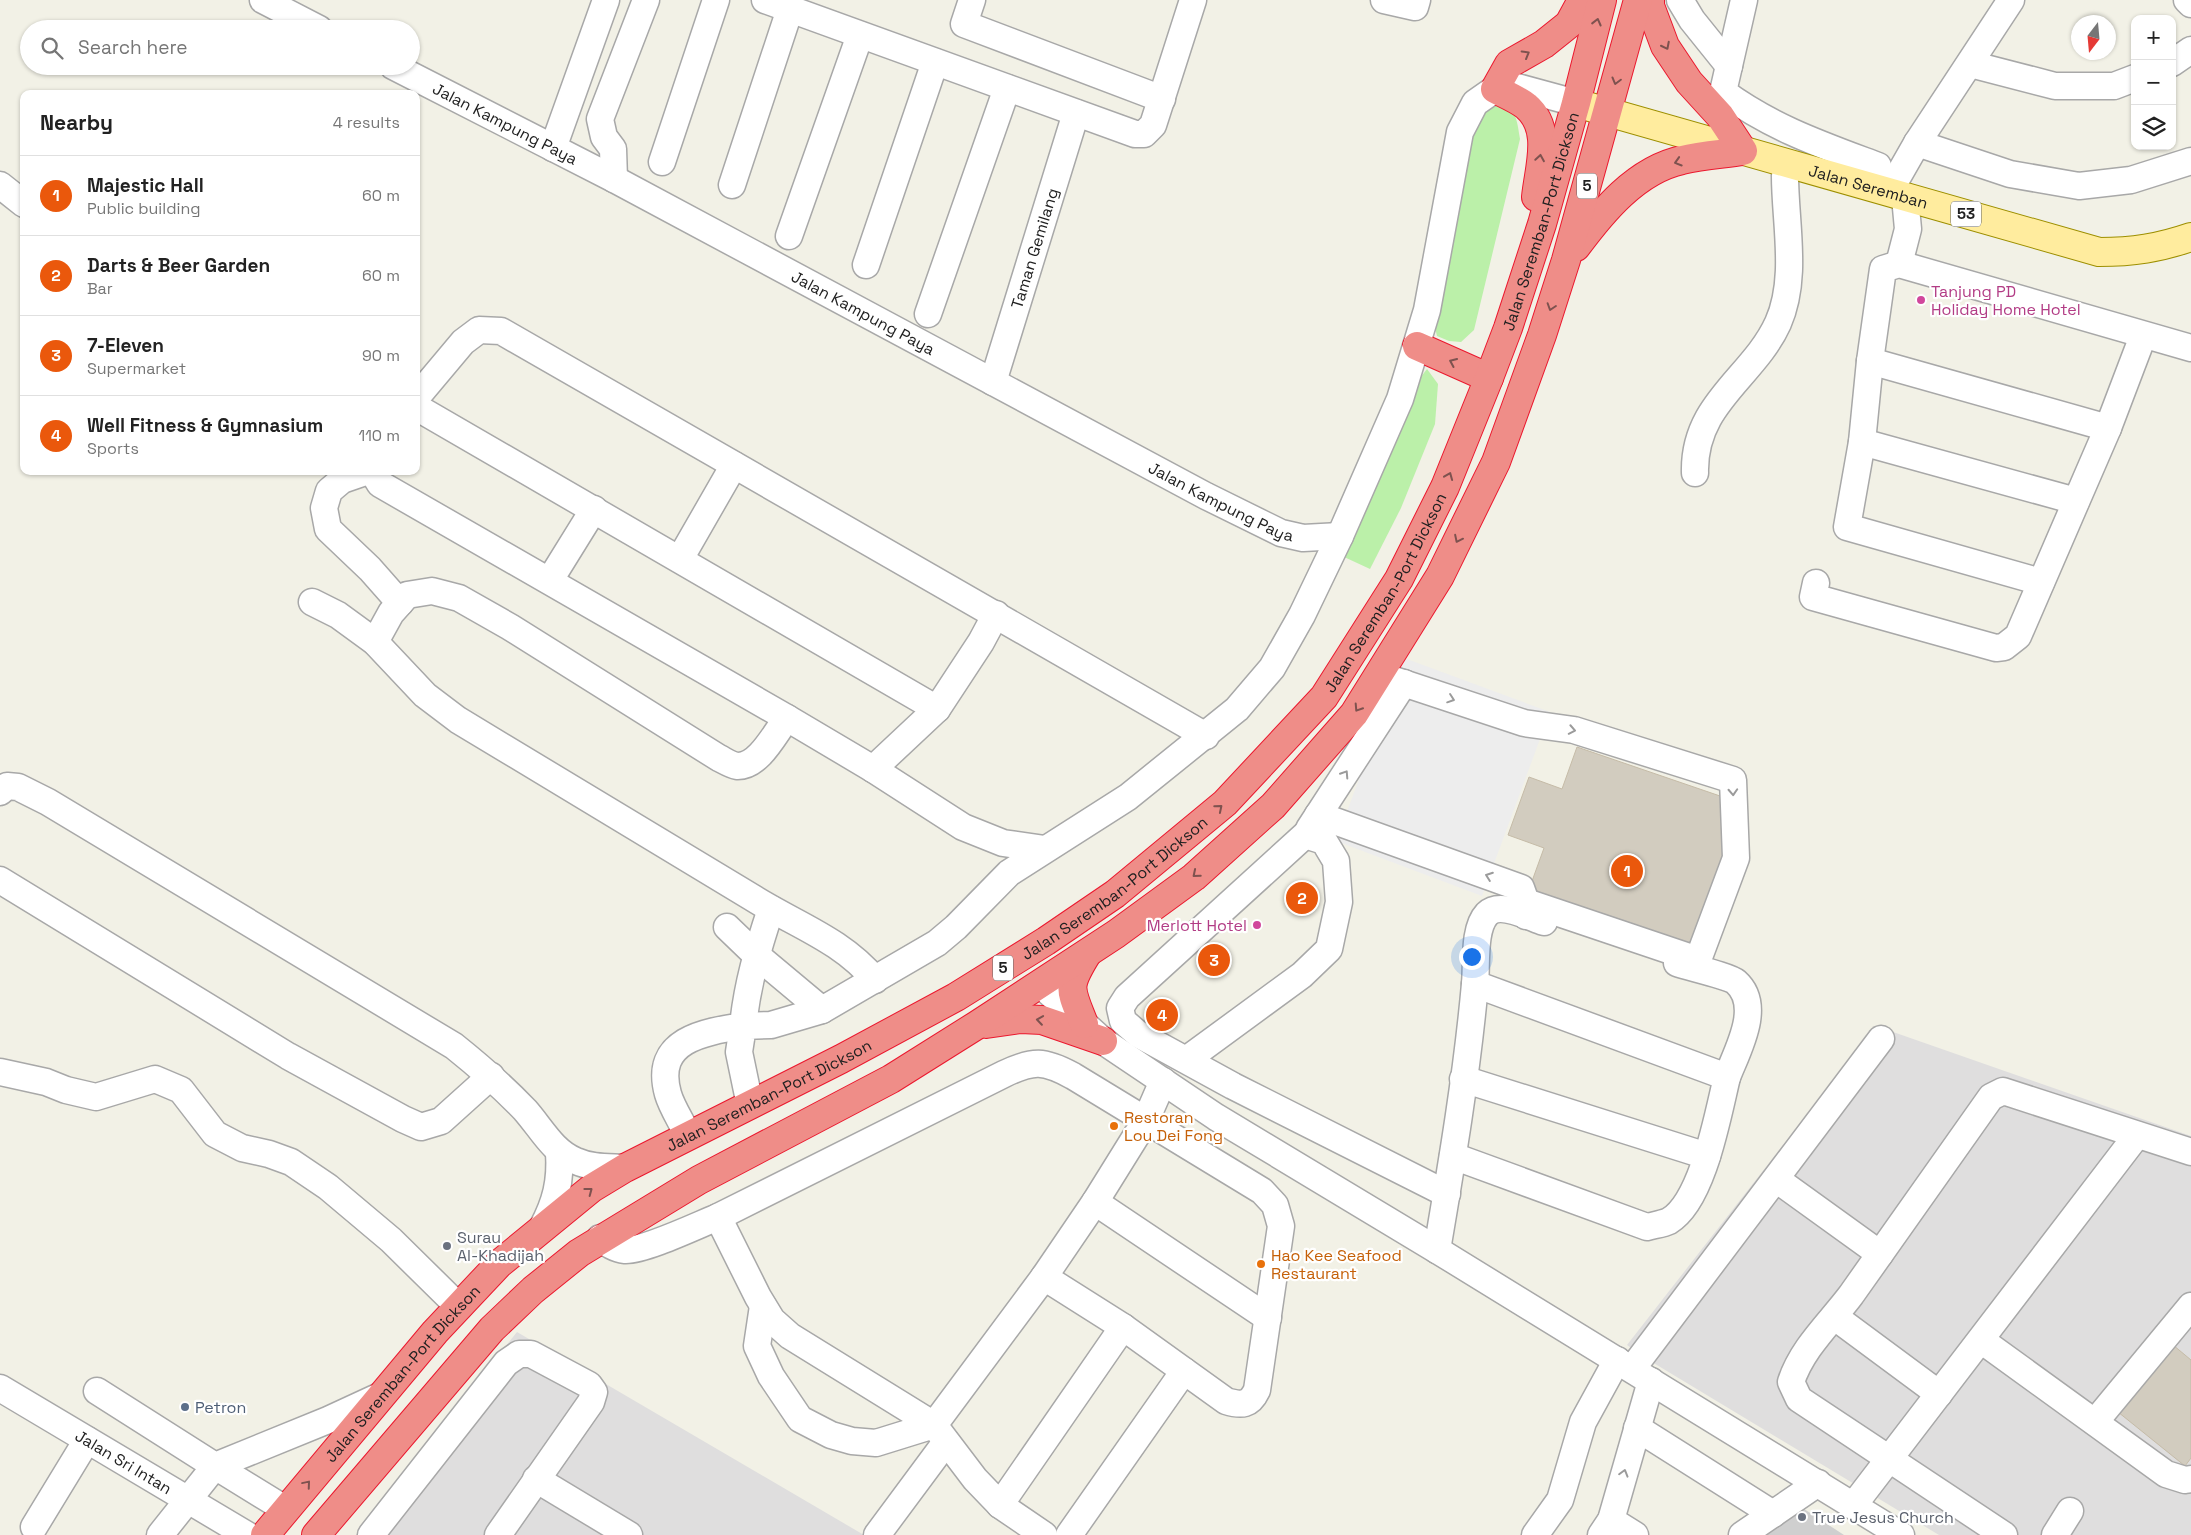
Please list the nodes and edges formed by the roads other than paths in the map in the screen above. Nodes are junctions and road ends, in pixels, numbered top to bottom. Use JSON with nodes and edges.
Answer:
{"nodes":[{"id":1,"x":263,"y":0,"type":"edge"},
{"id":2,"x":606,"y":0,"type":"edge"},
{"id":3,"x":646,"y":0,"type":"edge"},
{"id":4,"x":716,"y":0,"type":"edge"},
{"id":5,"x":765,"y":0,"type":"edge"},
{"id":6,"x":972,"y":0,"type":"edge"},
{"id":7,"x":1192,"y":0,"type":"edge"},
{"id":8,"x":1384,"y":0,"type":"edge"},
{"id":9,"x":1582,"y":0,"type":"edge"},
{"id":10,"x":1602,"y":0,"type":"edge"},
{"id":11,"x":1638,"y":0,"type":"edge"},
{"id":12,"x":1650,"y":0,"type":"edge"},
{"id":13,"x":1680,"y":0,"type":"edge"},
{"id":14,"x":1744,"y":0,"type":"edge"},
{"id":15,"x":2011,"y":0,"type":"edge"},
{"id":16,"x":2187,"y":0,"type":"edge"},
{"id":17,"x":1416,"y":4,"type":"edge"},
{"id":18,"x":2191,"y":4,"type":"edge"},
{"id":19,"x":790,"y":9,"type":"junction"},
{"id":20,"x":302,"y":20,"type":"edge"},
{"id":21,"x":860,"y":35,"type":"junction"},
{"id":22,"x":2191,"y":50,"type":"edge"},
{"id":23,"x":2176,"y":60,"type":"edge"},
{"id":24,"x":935,"y":62,"type":"junction"},
{"id":25,"x":1970,"y":64,"type":"junction"},
{"id":26,"x":1729,"y":66,"type":"junction"},
{"id":27,"x":411,"y":75,"type":"edge"},
{"id":28,"x":2131,"y":80,"type":"edge"},
{"id":29,"x":1007,"y":88,"type":"junction"},
{"id":30,"x":1495,"y":89,"type":"junction"},
{"id":31,"x":1162,"y":99,"type":"junction"},
{"id":32,"x":1576,"y":103,"type":"junction"},
{"id":33,"x":1608,"y":111,"type":"junction"},
{"id":34,"x":1076,"y":113,"type":"junction"},
{"id":35,"x":1917,"y":143,"type":"junction"},
{"id":36,"x":553,"y":148,"type":"junction"},
{"id":37,"x":1743,"y":151,"type":"junction"},
{"id":38,"x":2191,"y":161,"type":"edge"},
{"id":39,"x":662,"y":162,"type":"dead end"},
{"id":40,"x":1787,"y":163,"type":"junction"},
{"id":41,"x":614,"y":179,"type":"junction"},
{"id":42,"x":0,"y":185,"type":"edge"},
{"id":43,"x":732,"y":185,"type":"dead end"},
{"id":44,"x":1888,"y":192,"type":"junction"},
{"id":45,"x":20,"y":201,"type":"edge"},
{"id":46,"x":1542,"y":224,"type":"junction"},
{"id":47,"x":789,"y":236,"type":"dead end"},
{"id":48,"x":2191,"y":237,"type":"edge"},
{"id":49,"x":1566,"y":260,"type":"junction"},
{"id":50,"x":1899,"y":264,"type":"junction"},
{"id":51,"x":866,"y":265,"type":"dead end"},
{"id":52,"x":928,"y":314,"type":"dead end"},
{"id":53,"x":2143,"y":336,"type":"junction"},
{"id":54,"x":1417,"y":346,"type":"junction"},
{"id":55,"x":2191,"y":348,"type":"edge"},
{"id":56,"x":1870,"y":361,"type":"junction"},
{"id":57,"x":1489,"y":378,"type":"junction"},
{"id":58,"x":993,"y":382,"type":"junction"},
{"id":59,"x":420,"y":393,"type":"edge"},
{"id":60,"x":420,"y":409,"type":"edge"},
{"id":61,"x":2108,"y":428,"type":"junction"},
{"id":62,"x":1862,"y":442,"type":"junction"},
{"id":63,"x":734,"y":465,"type":"junction"},
{"id":64,"x":1695,"y":473,"type":"dead end"},
{"id":65,"x":356,"y":475,"type":"edge"},
{"id":66,"x":374,"y":475,"type":"edge"},
{"id":67,"x":2076,"y":501,"type":"junction"},
{"id":68,"x":594,"y":509,"type":"junction"},
{"id":69,"x":1340,"y":536,"type":"junction"},
{"id":70,"x":680,"y":560,"type":"junction"},
{"id":71,"x":550,"y":580,"type":"junction"},
{"id":72,"x":2042,"y":582,"type":"junction"},
{"id":73,"x":1816,"y":583,"type":"dead end"},
{"id":74,"x":312,"y":602,"type":"dead end"},
{"id":75,"x":400,"y":603,"type":"junction"},
{"id":76,"x":996,"y":614,"type":"junction"},
{"id":77,"x":375,"y":642,"type":"junction"},
{"id":78,"x":1379,"y":674,"type":"junction"},
{"id":79,"x":1404,"y":683,"type":"junction"},
{"id":80,"x":937,"y":708,"type":"junction"},
{"id":81,"x":787,"y":718,"type":"junction"},
{"id":82,"x":1206,"y":736,"type":"junction"},
{"id":83,"x":874,"y":769,"type":"junction"},
{"id":84,"x":0,"y":792,"type":"edge"},
{"id":85,"x":1316,"y":830,"type":"junction"},
{"id":86,"x":1046,"y":849,"type":"junction"},
{"id":87,"x":0,"y":880,"type":"edge"},
{"id":88,"x":771,"y":909,"type":"junction"},
{"id":89,"x":1526,"y":909,"type":"junction"},
{"id":90,"x":727,"y":927,"type":"dead end"},
{"id":91,"x":1088,"y":953,"type":"junction"},
{"id":92,"x":756,"y":954,"type":"junction"},
{"id":93,"x":875,"y":980,"type":"junction"},
{"id":94,"x":1040,"y":984,"type":"junction"},
{"id":95,"x":1475,"y":984,"type":"junction"},
{"id":96,"x":822,"y":1010,"type":"junction"},
{"id":97,"x":977,"y":1025,"type":"junction"},
{"id":98,"x":743,"y":1026,"type":"junction"},
{"id":99,"x":1094,"y":1032,"type":"junction"},
{"id":100,"x":1881,"y":1039,"type":"dead end"},
{"id":101,"x":841,"y":1059,"type":"junction"},
{"id":102,"x":1186,"y":1060,"type":"junction"},
{"id":103,"x":0,"y":1072,"type":"edge"},
{"id":104,"x":491,"y":1076,"type":"junction"},
{"id":105,"x":1727,"y":1077,"type":"junction"},
{"id":106,"x":1463,"y":1079,"type":"junction"},
{"id":107,"x":1162,"y":1081,"type":"junction"},
{"id":108,"x":1233,"y":1086,"type":"junction"},
{"id":109,"x":750,"y":1105,"type":"junction"},
{"id":110,"x":1216,"y":1117,"type":"junction"},
{"id":111,"x":1146,"y":1120,"type":"junction"},
{"id":112,"x":2137,"y":1135,"type":"junction"},
{"id":113,"x":688,"y":1136,"type":"junction"},
{"id":114,"x":559,"y":1152,"type":"junction"},
{"id":115,"x":2191,"y":1152,"type":"edge"},
{"id":116,"x":1452,"y":1156,"type":"junction"},
{"id":117,"x":1707,"y":1156,"type":"junction"},
{"id":118,"x":625,"y":1168,"type":"junction"},
{"id":119,"x":1776,"y":1179,"type":"junction"},
{"id":120,"x":1447,"y":1194,"type":"junction"},
{"id":121,"x":1095,"y":1202,"type":"junction"},
{"id":122,"x":718,"y":1217,"type":"junction"},
{"id":123,"x":542,"y":1228,"type":"junction"},
{"id":124,"x":600,"y":1238,"type":"junction"},
{"id":125,"x":1437,"y":1250,"type":"junction"},
{"id":126,"x":1880,"y":1254,"type":"junction"},
{"id":127,"x":1044,"y":1277,"type":"junction"},
{"id":128,"x":763,"y":1306,"type":"junction"},
{"id":129,"x":2191,"y":1306,"type":"edge"},
{"id":130,"x":459,"y":1307,"type":"junction"},
{"id":131,"x":1835,"y":1317,"type":"junction"},
{"id":132,"x":1268,"y":1318,"type":"junction"},
{"id":133,"x":1123,"y":1328,"type":"junction"},
{"id":134,"x":1981,"y":1340,"type":"junction"},
{"id":135,"x":1633,"y":1370,"type":"junction"},
{"id":136,"x":1184,"y":1372,"type":"junction"},
{"id":137,"x":97,"y":1392,"type":"dead end"},
{"id":138,"x":1939,"y":1394,"type":"junction"},
{"id":139,"x":380,"y":1396,"type":"junction"},
{"id":140,"x":3,"y":1398,"type":"edge"},
{"id":141,"x":2095,"y":1422,"type":"junction"},
{"id":142,"x":1637,"y":1428,"type":"junction"},
{"id":143,"x":940,"y":1434,"type":"junction"},
{"id":144,"x":87,"y":1440,"type":"junction"},
{"id":145,"x":1890,"y":1459,"type":"junction"},
{"id":146,"x":215,"y":1466,"type":"junction"},
{"id":147,"x":536,"y":1479,"type":"junction"},
{"id":148,"x":2191,"y":1479,"type":"edge"},
{"id":149,"x":1818,"y":1483,"type":"junction"},
{"id":150,"x":187,"y":1499,"type":"junction"},
{"id":151,"x":1000,"y":1505,"type":"junction"},
{"id":152,"x":1854,"y":1506,"type":"junction"},
{"id":153,"x":285,"y":1510,"type":"junction"},
{"id":154,"x":2070,"y":1512,"type":"dead end"},
{"id":155,"x":1773,"y":1514,"type":"junction"},
{"id":156,"x":34,"y":1527,"type":"dead end"},
{"id":157,"x":1606,"y":1528,"type":"edge"},
{"id":158,"x":160,"y":1535,"type":"edge"},
{"id":159,"x":248,"y":1535,"type":"edge"},
{"id":160,"x":265,"y":1535,"type":"edge"},
{"id":161,"x":316,"y":1535,"type":"edge"},
{"id":162,"x":370,"y":1535,"type":"edge"},
{"id":163,"x":498,"y":1535,"type":"edge"},
{"id":164,"x":629,"y":1535,"type":"edge"},
{"id":165,"x":878,"y":1535,"type":"edge"},
{"id":166,"x":1044,"y":1535,"type":"edge"},
{"id":167,"x":1069,"y":1535,"type":"edge"},
{"id":168,"x":1535,"y":1535,"type":"edge"},
{"id":169,"x":1635,"y":1535,"type":"edge"},
{"id":170,"x":1742,"y":1535,"type":"edge"},
{"id":171,"x":1901,"y":1535,"type":"edge"},
{"id":172,"x":2004,"y":1535,"type":"edge"},
{"id":173,"x":2055,"y":1535,"type":"edge"}],
"edges":[{"from":1,"to":20,"type":"street"},
{"from":2,"to":36,"type":"street"},
{"from":3,"to":41,"type":"street"},
{"from":4,"to":39,"type":"street"},
{"from":5,"to":19,"type":"street"},
{"from":6,"to":31,"type":"street"},
{"from":7,"to":31,"type":"street"},
{"from":8,"to":17,"type":"street"},
{"from":30,"to":9,"type":"highway","one_way":true},
{"from":32,"to":10,"type":"highway","number":"5","one_way":true},
{"from":11,"to":33,"type":"highway","number":"5","one_way":true},
{"from":12,"to":37,"type":"highway","one_way":true},
{"from":13,"to":26,"type":"street"},
{"from":14,"to":26,"type":"street"},
{"from":15,"to":25,"type":"street"},
{"from":16,"to":18,"type":"street"},
{"from":19,"to":21,"type":"street"},
{"from":19,"to":43,"type":"street"},
{"from":21,"to":24,"type":"street"},
{"from":21,"to":47,"type":"street"},
{"from":22,"to":23,"type":"street"},
{"from":24,"to":29,"type":"street"},
{"from":24,"to":51,"type":"street"},
{"from":25,"to":28,"type":"street"},
{"from":25,"to":35,"type":"street"},
{"from":26,"to":44,"type":"street"},
{"from":27,"to":36,"type":"street","name":"Jalan Kampung Paya"},
{"from":29,"to":34,"type":"street"},
{"from":29,"to":52,"type":"street"},
{"from":30,"to":32,"type":"street"},
{"from":46,"to":30,"type":"highway","one_way":true},
{"from":30,"to":54,"type":"street"},
{"from":31,"to":34,"type":"street"},
{"from":32,"to":33,"type":"main road","name":"Jalan Seremban","number":"53"},
{"from":32,"to":46,"type":"highway","name":"Jalan Seremban-Port Dickson","number":"5"},
{"from":33,"to":37,"type":"main road","name":"Jalan Seremban","number":"53"},
{"from":33,"to":49,"type":"highway","name":"Jalan Seremban-Port Dickson","number":"5"},
{"from":34,"to":58,"type":"street","name":"Taman Gemilang"},
{"from":35,"to":38,"type":"street"},
{"from":35,"to":44,"type":"street"},
{"from":36,"to":41,"type":"street","name":"Jalan Kampung Paya"},
{"from":37,"to":40,"type":"main road","name":"Jalan Seremban","number":"53"},
{"from":37,"to":49,"type":"highway","one_way":true},
{"from":40,"to":44,"type":"main road","name":"Jalan Seremban","number":"53"},
{"from":40,"to":64,"type":"street"},
{"from":41,"to":58,"type":"street","name":"Jalan Kampung Paya"},
{"from":42,"to":45,"type":"street"},
{"from":44,"to":48,"type":"main road","name":"Jalan Seremban","number":"53"},
{"from":44,"to":50,"type":"street"},
{"from":46,"to":57,"type":"highway","name":"Jalan Seremban-Port Dickson","number":"5"},
{"from":49,"to":78,"type":"highway","name":"Jalan Seremban-Port Dickson","number":"5","one_way":true},
{"from":50,"to":53,"type":"street"},
{"from":50,"to":56,"type":"street"},
{"from":53,"to":55,"type":"street"},
{"from":53,"to":61,"type":"street"},
{"from":57,"to":54,"type":"highway","one_way":true},
{"from":54,"to":69,"type":"street"},
{"from":56,"to":61,"type":"street"},
{"from":56,"to":62,"type":"street"},
{"from":101,"to":57,"type":"highway","name":"Jalan Seremban-Port Dickson","number":"5","one_way":true},
{"from":58,"to":69,"type":"street","name":"Jalan Kampung Paya"},
{"from":59,"to":63,"type":"street"},
{"from":60,"to":68,"type":"street"},
{"from":61,"to":67,"type":"street"},
{"from":62,"to":67,"type":"street"},
{"from":62,"to":72,"type":"street"},
{"from":63,"to":70,"type":"street"},
{"from":63,"to":76,"type":"street"},
{"from":65,"to":75,"type":"street"},
{"from":66,"to":71,"type":"street"},
{"from":67,"to":72,"type":"street"},
{"from":68,"to":70,"type":"street"},
{"from":68,"to":71,"type":"street"},
{"from":69,"to":82,"type":"street"},
{"from":70,"to":80,"type":"street"},
{"from":71,"to":81,"type":"street"},
{"from":72,"to":73,"type":"street"},
{"from":74,"to":77,"type":"street"},
{"from":75,"to":77,"type":"street"},
{"from":75,"to":81,"type":"street"},
{"from":76,"to":80,"type":"street"},
{"from":76,"to":82,"type":"street"},
{"from":77,"to":88,"type":"street"},
{"from":78,"to":79,"type":"street"},
{"from":78,"to":91,"type":"highway","name":"Jalan Seremban-Port Dickson","number":"5","one_way":true},
{"from":85,"to":79,"type":"street","one_way":true},
{"from":79,"to":89,"type":"street","one_way":true},
{"from":80,"to":83,"type":"street"},
{"from":81,"to":83,"type":"street"},
{"from":82,"to":86,"type":"street"},
{"from":83,"to":86,"type":"street"},
{"from":84,"to":104,"type":"street"},
{"from":89,"to":85,"type":"street","one_way":true},
{"from":85,"to":102,"type":"street"},
{"from":85,"to":102,"type":"street"},
{"from":86,"to":93,"type":"street"},
{"from":87,"to":104,"type":"street"},
{"from":88,"to":92,"type":"street"},
{"from":88,"to":93,"type":"street"},
{"from":89,"to":95,"type":"street"},
{"from":89,"to":105,"type":"street"},
{"from":90,"to":92,"type":"street"},
{"from":91,"to":94,"type":"highway","name":"Jalan Seremban-Port Dickson","number":"5"},
{"from":91,"to":99,"type":"highway"},
{"from":92,"to":96,"type":"street"},
{"from":92,"to":98,"type":"street"},
{"from":93,"to":96,"type":"street"},
{"from":94,"to":97,"type":"highway","name":"Jalan Seremban-Port Dickson","number":"5"},
{"from":94,"to":99,"type":"street"},
{"from":94,"to":101,"type":"highway"},
{"from":95,"to":105,"type":"street"},
{"from":95,"to":106,"type":"street"},
{"from":96,"to":98,"type":"street"},
{"from":99,"to":97,"type":"highway","one_way":true},
{"from":97,"to":124,"type":"highway","name":"Jalan Seremban-Port Dickson","number":"5"},
{"from":98,"to":109,"type":"street"},
{"from":98,"to":113,"type":"street"},
{"from":99,"to":107,"type":"street"},
{"from":100,"to":119,"type":"street"},
{"from":101,"to":109,"type":"highway","name":"Jalan Seremban-Port Dickson","number":"5"},
{"from":102,"to":108,"type":"street"},
{"from":103,"to":130,"type":"street"},
{"from":104,"to":114,"type":"street"},
{"from":105,"to":117,"type":"street"},
{"from":106,"to":116,"type":"street"},
{"from":106,"to":117,"type":"street"},
{"from":107,"to":110,"type":"street"},
{"from":107,"to":111,"type":"street"},
{"from":108,"to":110,"type":"street"},
{"from":108,"to":120,"type":"street"},
{"from":109,"to":113,"type":"highway","name":"Jalan Seremban-Port Dickson","number":"5"},
{"from":110,"to":125,"type":"street"},
{"from":111,"to":121,"type":"street"},
{"from":111,"to":122,"type":"street"},
{"from":111,"to":132,"type":"street"},
{"from":112,"to":115,"type":"street"},
{"from":112,"to":126,"type":"street"},
{"from":112,"to":134,"type":"street"},
{"from":113,"to":118,"type":"highway","name":"Jalan Seremban-Port Dickson","number":"5"},
{"from":114,"to":118,"type":"street"},
{"from":114,"to":123,"type":"street"},
{"from":116,"to":117,"type":"street"},
{"from":116,"to":120,"type":"street"},
{"from":123,"to":118,"type":"highway","name":"Jalan Seremban-Port Dickson","number":"5","one_way":true},
{"from":119,"to":126,"type":"street"},
{"from":119,"to":135,"type":"street"},
{"from":120,"to":125,"type":"street"},
{"from":121,"to":127,"type":"street"},
{"from":121,"to":132,"type":"street"},
{"from":122,"to":124,"type":"street"},
{"from":122,"to":128,"type":"street"},
{"from":123,"to":130,"type":"highway","name":"Jalan Seremban-Port Dickson","number":"5"},
{"from":124,"to":161,"type":"highway","name":"Jalan Seremban-Port Dickson","number":"5"},
{"from":125,"to":135,"type":"street"},
{"from":126,"to":131,"type":"street"},
{"from":127,"to":133,"type":"street"},
{"from":127,"to":143,"type":"street"},
{"from":128,"to":143,"type":"street"},
{"from":128,"to":143,"type":"street"},
{"from":129,"to":141,"type":"street"},
{"from":130,"to":139,"type":"highway","name":"Jalan Seremban-Port Dickson","number":"5"},
{"from":131,"to":138,"type":"street"},
{"from":131,"to":145,"type":"street"},
{"from":132,"to":136,"type":"street"},
{"from":133,"to":136,"type":"street"},
{"from":133,"to":151,"type":"street"},
{"from":134,"to":138,"type":"street"},
{"from":134,"to":141,"type":"street"},
{"from":135,"to":142,"type":"street"},
{"from":135,"to":149,"type":"street"},
{"from":135,"to":168,"type":"street"},
{"from":136,"to":167,"type":"street"},
{"from":137,"to":146,"type":"street"},
{"from":138,"to":145,"type":"street"},
{"from":139,"to":146,"type":"street"},
{"from":153,"to":139,"type":"highway","name":"Jalan Seremban-Port Dickson","number":"5","one_way":true},
{"from":140,"to":144,"type":"street","name":"Jalan Sri Intan"},
{"from":141,"to":148,"type":"street"},
{"from":142,"to":155,"type":"street"},
{"from":157,"to":142,"type":"street","one_way":true},
{"from":143,"to":151,"type":"street"},
{"from":143,"to":165,"type":"street"},
{"from":144,"to":150,"type":"street","name":"Jalan Sri Intan"},
{"from":144,"to":156,"type":"street"},
{"from":145,"to":152,"type":"street"},
{"from":145,"to":172,"type":"street"},
{"from":146,"to":150,"type":"street"},
{"from":146,"to":153,"type":"street"},
{"from":147,"to":162,"type":"street"},
{"from":147,"to":163,"type":"street"},
{"from":147,"to":164,"type":"street"},
{"from":149,"to":152,"type":"street"},
{"from":149,"to":155,"type":"street"},
{"from":150,"to":158,"type":"street"},
{"from":150,"to":159,"type":"street","name":"Jalan Sri Intan"},
{"from":151,"to":166,"type":"street"},
{"from":152,"to":171,"type":"street"},
{"from":153,"to":160,"type":"highway","name":"Jalan Seremban-Port Dickson","number":"5"},
{"from":154,"to":173,"type":"street"},
{"from":155,"to":170,"type":"street"},
{"from":157,"to":169,"type":"street"}]}
